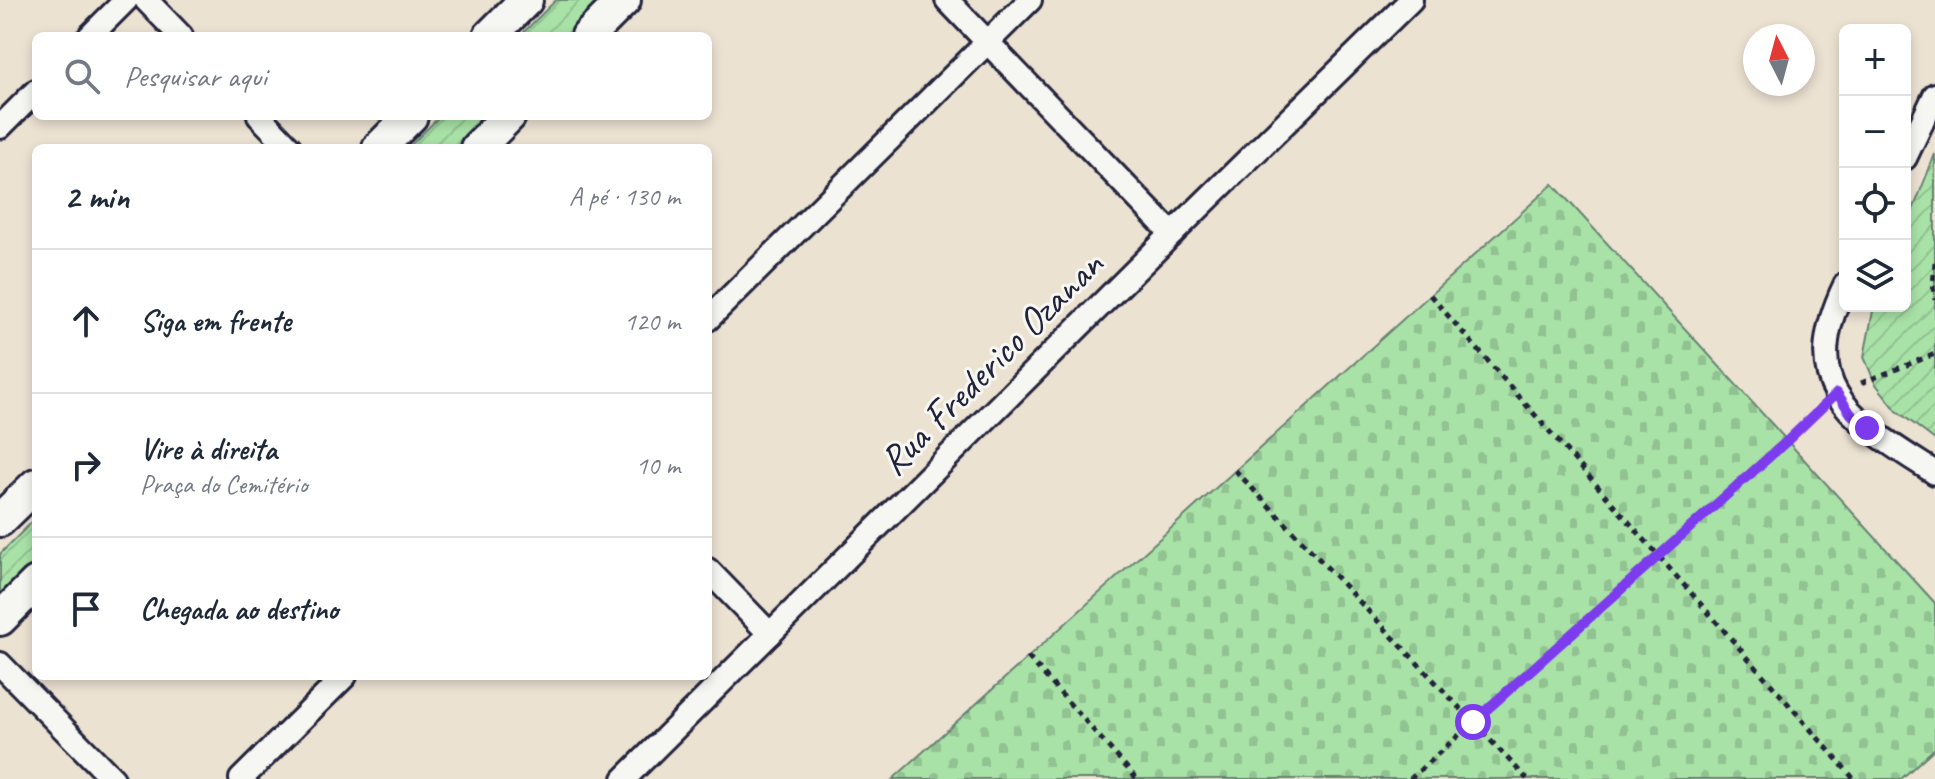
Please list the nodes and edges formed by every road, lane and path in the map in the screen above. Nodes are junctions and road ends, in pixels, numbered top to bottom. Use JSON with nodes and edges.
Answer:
{"nodes":[{"id":1,"x":126,"y":0,"type":"edge"},
{"id":2,"x":146,"y":0,"type":"edge"},
{"id":3,"x":526,"y":0,"type":"edge"},
{"id":4,"x":624,"y":0,"type":"edge"},
{"id":5,"x":947,"y":0,"type":"edge"},
{"id":6,"x":1030,"y":0,"type":"edge"},
{"id":7,"x":1411,"y":0,"type":"edge"},
{"id":8,"x":94,"y":32,"type":"edge"},
{"id":9,"x":177,"y":32,"type":"edge"},
{"id":10,"x":494,"y":32,"type":"edge"},
{"id":11,"x":592,"y":32,"type":"edge"},
{"id":12,"x":988,"y":43,"type":"junction"},
{"id":13,"x":32,"y":95,"type":"edge"},
{"id":14,"x":1935,"y":95,"type":"edge"},
{"id":15,"x":263,"y":120,"type":"edge"},
{"id":16,"x":407,"y":120,"type":"edge"},
{"id":17,"x":505,"y":120,"type":"edge"},
{"id":18,"x":0,"y":127,"type":"edge"},
{"id":19,"x":286,"y":144,"type":"edge"},
{"id":20,"x":383,"y":144,"type":"edge"},
{"id":21,"x":481,"y":144,"type":"edge"},
{"id":22,"x":1911,"y":145,"type":"edge"},
{"id":23,"x":1172,"y":234,"type":"junction"},
{"id":24,"x":1935,"y":262,"type":"edge"},
{"id":25,"x":1430,"y":295,"type":"dead end"},
{"id":26,"x":1839,"y":298,"type":"edge"},
{"id":27,"x":1935,"y":300,"type":"edge"},
{"id":28,"x":712,"y":315,"type":"edge"},
{"id":29,"x":1935,"y":354,"type":"edge"},
{"id":30,"x":1837,"y":393,"type":"junction"},
{"id":31,"x":1235,"y":470,"type":"dead end"},
{"id":32,"x":1935,"y":473,"type":"edge"},
{"id":33,"x":32,"y":489,"type":"edge"},
{"id":34,"x":0,"y":520,"type":"edge"},
{"id":35,"x":1659,"y":556,"type":"junction"},
{"id":36,"x":712,"y":574,"type":"edge"},
{"id":37,"x":32,"y":587,"type":"edge"},
{"id":38,"x":0,"y":619,"type":"edge"},
{"id":39,"x":770,"y":634,"type":"junction"},
{"id":40,"x":1028,"y":657,"type":"dead end"},
{"id":41,"x":0,"y":664,"type":"edge"},
{"id":42,"x":341,"y":680,"type":"edge"},
{"id":43,"x":1473,"y":722,"type":"junction"},
{"id":44,"x":113,"y":779,"type":"edge"},
{"id":45,"x":241,"y":779,"type":"edge"},
{"id":46,"x":624,"y":779,"type":"edge"},
{"id":47,"x":1137,"y":779,"type":"edge"},
{"id":48,"x":1410,"y":779,"type":"edge"},
{"id":49,"x":1527,"y":779,"type":"edge"},
{"id":50,"x":1854,"y":779,"type":"edge"}],
"edges":[{"from":1,"to":8,"type":"street"},
{"from":2,"to":9,"type":"street"},
{"from":3,"to":10,"type":"main road"},
{"from":4,"to":11,"type":"main road"},
{"from":5,"to":12,"type":"street"},
{"from":6,"to":12,"type":"street"},
{"from":7,"to":23,"type":"street","name":"Rua Frederico Ozanan"},
{"from":12,"to":23,"type":"street"},
{"from":12,"to":28,"type":"street"},
{"from":13,"to":18,"type":"street"},
{"from":14,"to":22,"type":"street"},
{"from":15,"to":19,"type":"street"},
{"from":16,"to":20,"type":"main road"},
{"from":17,"to":21,"type":"main road"},
{"from":23,"to":39,"type":"street","name":"Rua Frederico Ozanan"},
{"from":24,"to":27,"type":"path"},
{"from":25,"to":35,"type":"path"},
{"from":26,"to":30,"type":"street"},
{"from":29,"to":30,"type":"path"},
{"from":30,"to":32,"type":"street"},
{"from":30,"to":35,"type":"path"},
{"from":31,"to":43,"type":"path"},
{"from":33,"to":34,"type":"main road"},
{"from":35,"to":43,"type":"path"},
{"from":35,"to":50,"type":"path"},
{"from":36,"to":39,"type":"street"},
{"from":37,"to":38,"type":"main road"},
{"from":39,"to":46,"type":"street","name":"Rua Frederico Ozanan"},
{"from":40,"to":47,"type":"path"},
{"from":41,"to":44,"type":"street"},
{"from":42,"to":45,"type":"street"},
{"from":43,"to":48,"type":"path"},
{"from":43,"to":49,"type":"path"}]}
